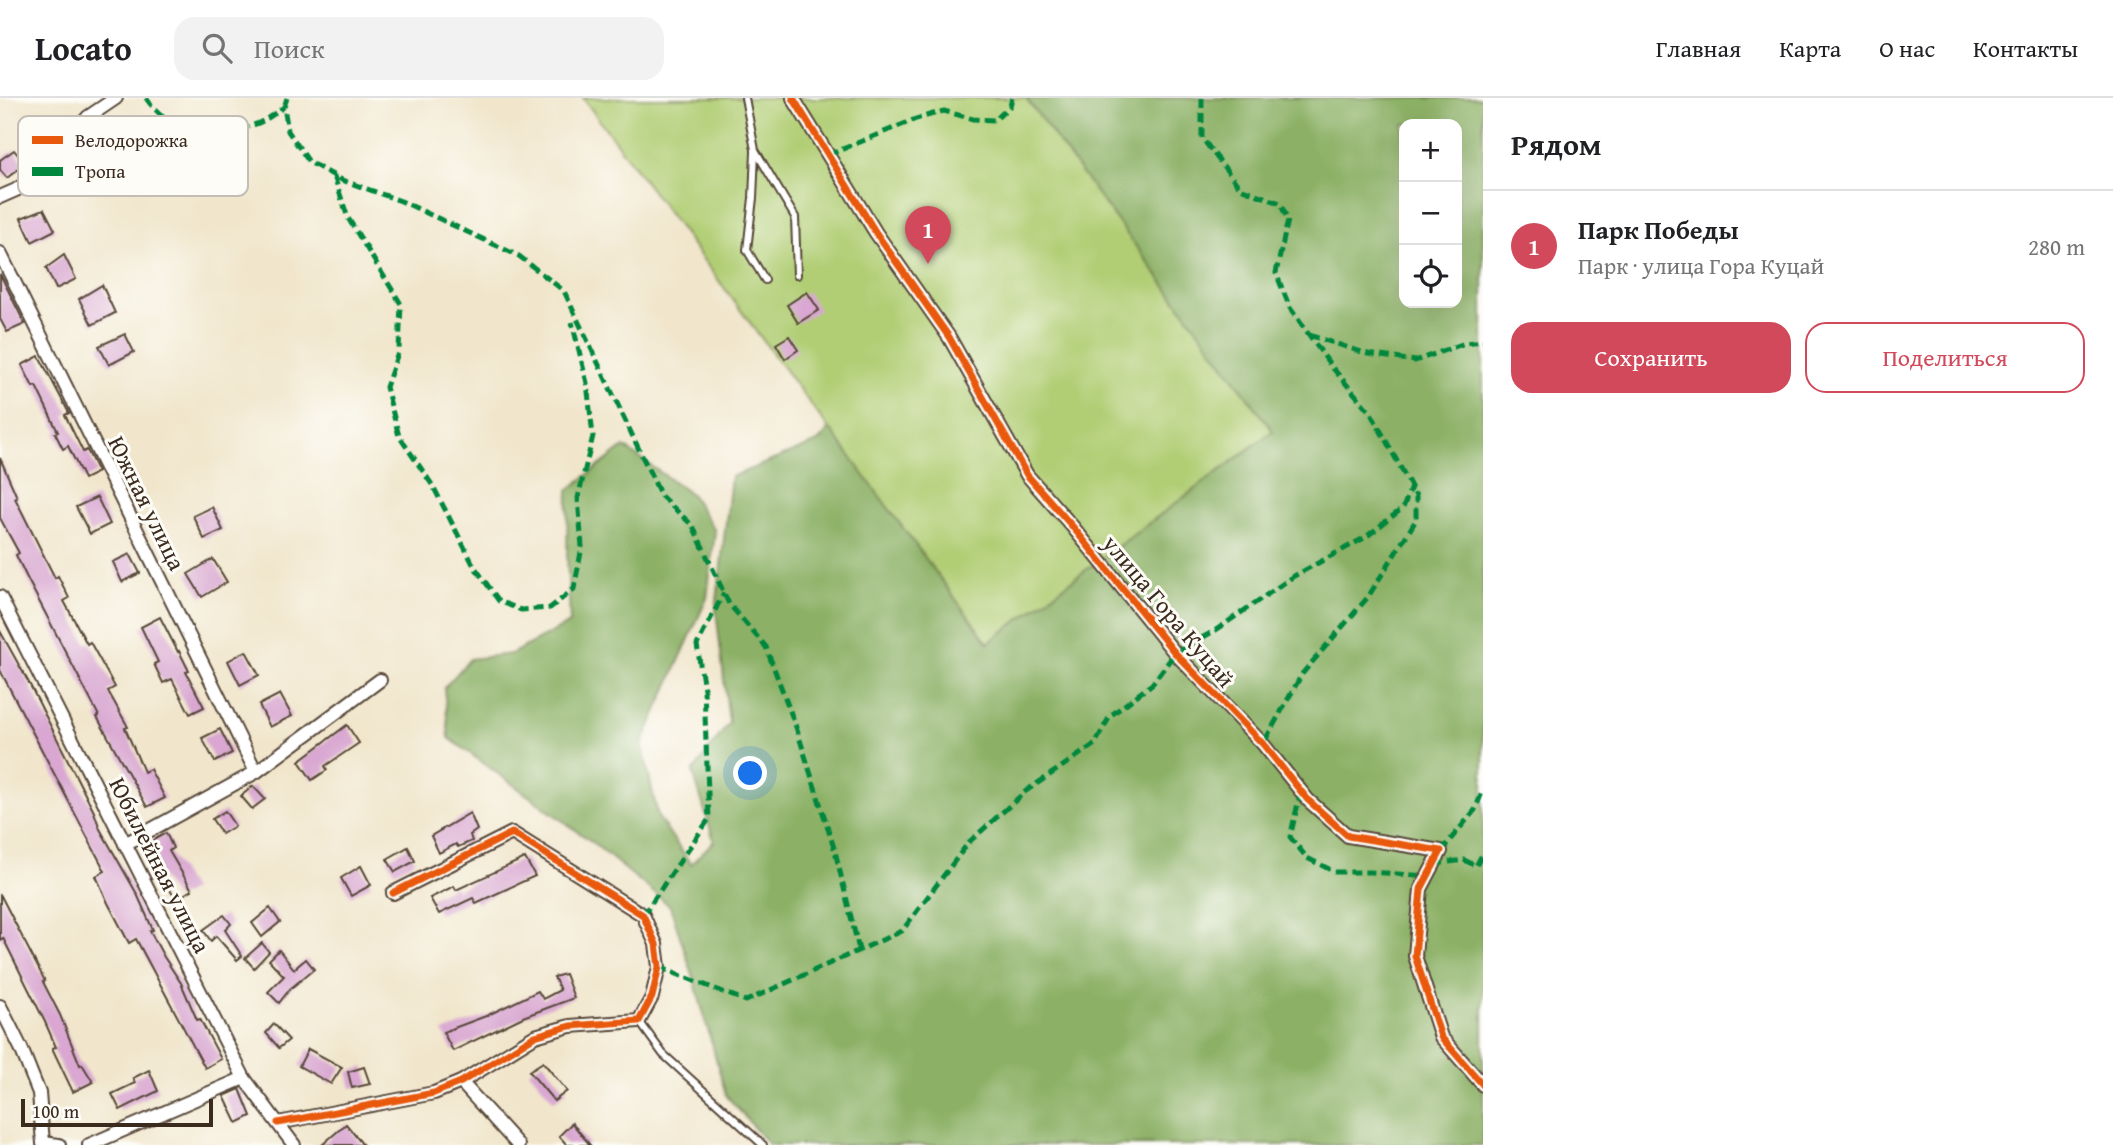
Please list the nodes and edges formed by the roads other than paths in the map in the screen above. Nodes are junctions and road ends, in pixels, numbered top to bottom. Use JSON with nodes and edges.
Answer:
{"nodes":[{"id":1,"x":116,"y":98,"type":"edge"},
{"id":2,"x":745,"y":98,"type":"edge"},
{"id":3,"x":793,"y":98,"type":"edge"},
{"id":4,"x":89,"y":116,"type":"edge"},
{"id":5,"x":755,"y":150,"type":"junction"},
{"id":6,"x":18,"y":189,"type":"edge"},
{"id":7,"x":0,"y":197,"type":"edge"},
{"id":8,"x":0,"y":253,"type":"edge"},
{"id":9,"x":797,"y":275,"type":"dead end"},
{"id":10,"x":765,"y":280,"type":"dead end"},
{"id":11,"x":0,"y":597,"type":"edge"},
{"id":12,"x":380,"y":680,"type":"dead end"},
{"id":13,"x":256,"y":772,"type":"junction"},
{"id":14,"x":125,"y":844,"type":"junction"},
{"id":15,"x":393,"y":893,"type":"dead end"},
{"id":16,"x":0,"y":1006,"type":"edge"},
{"id":17,"x":639,"y":1021,"type":"junction"},
{"id":18,"x":244,"y":1078,"type":"junction"},
{"id":19,"x":461,"y":1082,"type":"junction"},
{"id":20,"x":1483,"y":1085,"type":"edge"},
{"id":21,"x":278,"y":1123,"type":"junction"},
{"id":22,"x":42,"y":1144,"type":"edge"},
{"id":23,"x":59,"y":1145,"type":"edge"},
{"id":24,"x":89,"y":1145,"type":"edge"},
{"id":25,"x":294,"y":1145,"type":"edge"},
{"id":26,"x":518,"y":1145,"type":"edge"},
{"id":27,"x":763,"y":1145,"type":"edge"}],
"edges":[{"from":1,"to":4,"type":"street"},
{"from":2,"to":5,"type":"lane"},
{"from":3,"to":20,"type":"street","name":"улица Гора Куцай"},
{"from":5,"to":9,"type":"lane"},
{"from":5,"to":10,"type":"lane"},
{"from":6,"to":7,"type":"street"},
{"from":8,"to":13,"type":"street","name":"Южная улица"},
{"from":11,"to":14,"type":"street","name":"Юбилейная улица"},
{"from":12,"to":13,"type":"street"},
{"from":13,"to":14,"type":"street"},
{"from":14,"to":18,"type":"street","name":"Юбилейная улица"},
{"from":15,"to":17,"type":"street"},
{"from":16,"to":22,"type":"street"},
{"from":17,"to":19,"type":"street"},
{"from":17,"to":27,"type":"lane"},
{"from":18,"to":21,"type":"street","name":"Юбилейная улица"},
{"from":18,"to":24,"type":"street"},
{"from":19,"to":21,"type":"street"},
{"from":19,"to":26,"type":"street"},
{"from":21,"to":25,"type":"street","name":"Юбилейная улица"},
{"from":22,"to":23,"type":"street"}]}
